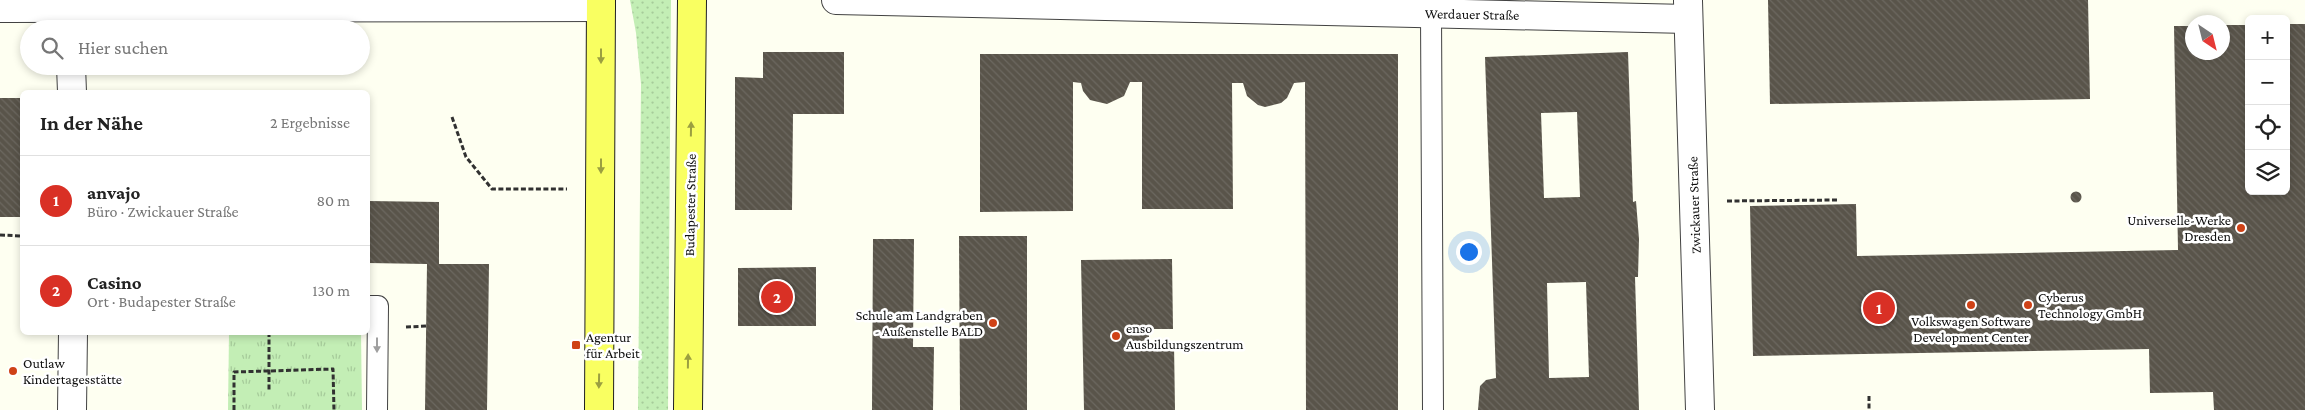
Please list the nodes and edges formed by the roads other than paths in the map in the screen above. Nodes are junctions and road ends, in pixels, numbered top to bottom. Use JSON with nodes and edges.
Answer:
{"nodes":[{"id":1,"x":692,"y":0,"type":"edge"},
{"id":2,"x":836,"y":0,"type":"edge"},
{"id":3,"x":248,"y":4,"type":"edge"},
{"id":4,"x":601,"y":4,"type":"edge"},
{"id":5,"x":0,"y":8,"type":"edge"},
{"id":6,"x":1688,"y":10,"type":"edge"},
{"id":7,"x":1431,"y":13,"type":"junction"},
{"id":8,"x":69,"y":18,"type":"edge"},
{"id":9,"x":71,"y":75,"type":"edge"},
{"id":10,"x":72,"y":90,"type":"edge"},
{"id":11,"x":370,"y":306,"type":"edge"},
{"id":12,"x":73,"y":335,"type":"edge"},
{"id":13,"x":72,"y":410,"type":"edge"},
{"id":14,"x":377,"y":410,"type":"edge"},
{"id":15,"x":599,"y":410,"type":"edge"},
{"id":16,"x":688,"y":410,"type":"edge"},
{"id":17,"x":1433,"y":410,"type":"edge"},
{"id":18,"x":1700,"y":410,"type":"edge"}],
"edges":[{"from":16,"to":1,"type":"main road","name":"Budapester Straße","one_way":true},
{"from":2,"to":7,"type":"street","name":"Werdauer Straße"},
{"from":3,"to":4,"type":"street"},
{"from":3,"to":8,"type":"street"},
{"from":4,"to":15,"type":"main road","one_way":true},
{"from":5,"to":8,"type":"street"},
{"from":6,"to":7,"type":"street","name":"Werdauer Straße"},
{"from":6,"to":18,"type":"street","name":"Zwickauer Straße"},
{"from":7,"to":17,"type":"lane"},
{"from":9,"to":10,"type":"street"},
{"from":11,"to":14,"type":"lane","one_way":true},
{"from":12,"to":13,"type":"street"}]}
